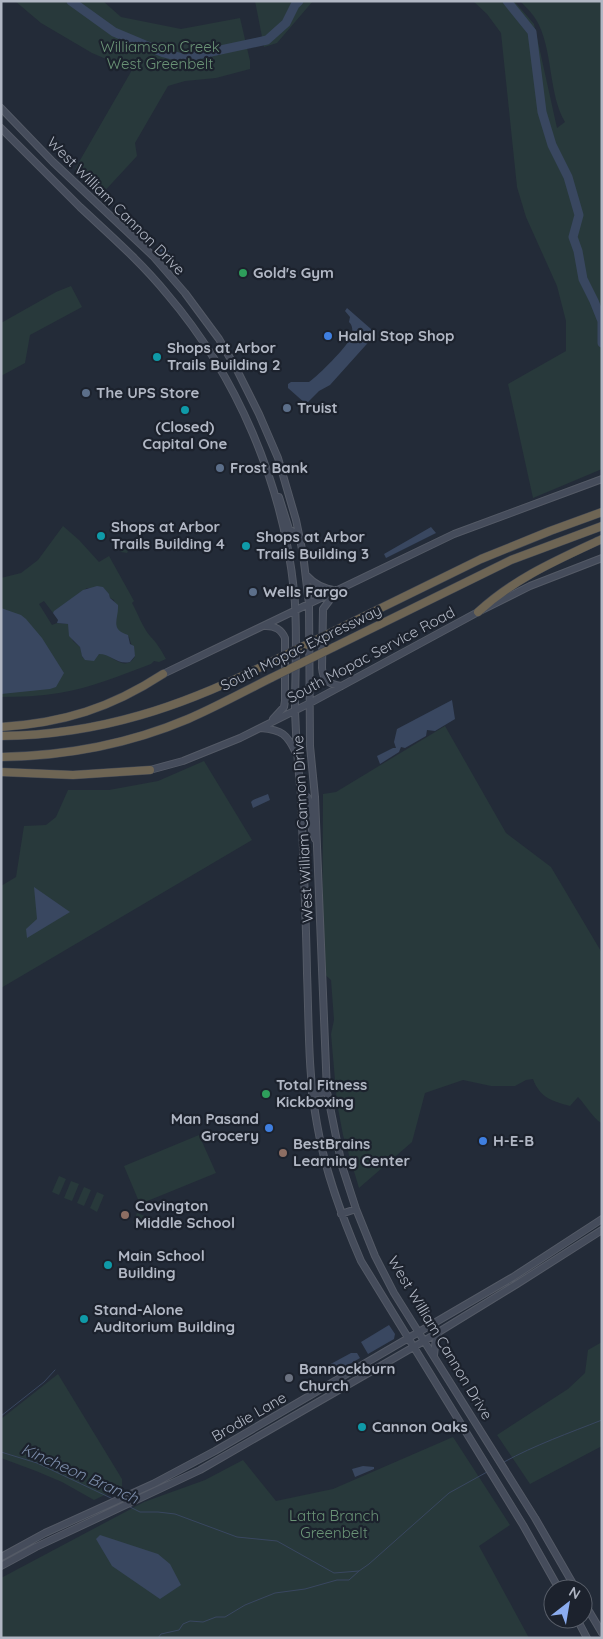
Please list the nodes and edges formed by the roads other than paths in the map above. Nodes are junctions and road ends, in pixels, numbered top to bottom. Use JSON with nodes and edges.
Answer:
{"nodes":[{"id":1,"x":1,"y":108,"type":"edge"},
{"id":2,"x":1,"y":128,"type":"edge"},
{"id":3,"x":35,"y":144,"type":"junction"},
{"id":4,"x":27,"y":154,"type":"junction"},
{"id":5,"x":255,"y":404,"type":"junction"},
{"id":6,"x":242,"y":410,"type":"junction"},
{"id":7,"x":602,"y":479,"type":"edge"},
{"id":8,"x":270,"y":483,"type":"junction"},
{"id":9,"x":602,"y":512,"type":"edge"},
{"id":10,"x":602,"y":526,"type":"edge"},
{"id":11,"x":298,"y":531,"type":"junction"},
{"id":12,"x":602,"y":539,"type":"edge"},
{"id":13,"x":602,"y":558,"type":"edge"},
{"id":14,"x":306,"y":574,"type":"junction"},
{"id":15,"x":337,"y":591,"type":"junction"},
{"id":16,"x":309,"y":604,"type":"junction"},
{"id":17,"x":295,"y":610,"type":"junction"},
{"id":18,"x":478,"y":612,"type":"junction"},
{"id":19,"x":263,"y":626,"type":"junction"},
{"id":20,"x":163,"y":674,"type":"joint"},
{"id":21,"x":341,"y":686,"type":"junction"},
{"id":22,"x":310,"y":703,"type":"junction"},
{"id":23,"x":295,"y":711,"type":"junction"},
{"id":24,"x":271,"y":722,"type":"junction"},
{"id":25,"x":1,"y":728,"type":"edge"},
{"id":26,"x":261,"y":728,"type":"junction"},
{"id":27,"x":1,"y":736,"type":"edge"},
{"id":28,"x":297,"y":755,"type":"junction"},
{"id":29,"x":1,"y":756,"type":"edge"},
{"id":30,"x":150,"y":770,"type":"joint"},
{"id":31,"x":1,"y":772,"type":"edge"},
{"id":32,"x":301,"y":795,"type":"junction"},
{"id":33,"x":318,"y":844,"type":"junction"},
{"id":34,"x":327,"y":1092,"type":"junction"},
{"id":35,"x":312,"y":1094,"type":"junction"},
{"id":36,"x":356,"y":1210,"type":"junction"},
{"id":37,"x":342,"y":1214,"type":"junction"},
{"id":38,"x":602,"y":1219,"type":"edge"},
{"id":39,"x":602,"y":1230,"type":"edge"},
{"id":40,"x":419,"y":1332,"type":"junction"},
{"id":41,"x":439,"y":1332,"type":"junction"},
{"id":42,"x":408,"y":1339,"type":"junction"},
{"id":43,"x":424,"y":1341,"type":"junction"},
{"id":44,"x":413,"y":1347,"type":"junction"},
{"id":45,"x":434,"y":1355,"type":"junction"},
{"id":46,"x":471,"y":1414,"type":"junction"},
{"id":47,"x":460,"y":1422,"type":"junction"},
{"id":48,"x":106,"y":1510,"type":"junction"},
{"id":49,"x":1,"y":1557,"type":"edge"},
{"id":50,"x":1,"y":1566,"type":"edge"},
{"id":51,"x":554,"y":1579,"type":"edge"},
{"id":52,"x":570,"y":1579,"type":"edge"},
{"id":53,"x":593,"y":1618,"type":"edge"},
{"id":54,"x":602,"y":1633,"type":"edge"}],
"edges":[{"from":1,"to":3,"type":"main road","name":"West William Cannon Drive"},
{"from":2,"to":4,"type":"main road","name":"West William Cannon Drive"},
{"from":3,"to":4,"type":"main road"},
{"from":3,"to":5,"type":"main road","name":"West William Cannon Drive"},
{"from":4,"to":6,"type":"main road","name":"West William Cannon Drive"},
{"from":5,"to":6,"type":"main road"},
{"from":5,"to":11,"type":"main road","name":"West William Cannon Drive"},
{"from":6,"to":8,"type":"main road","name":"West William Cannon Drive"},
{"from":7,"to":15,"type":"main road"},
{"from":8,"to":11,"type":"main road"},
{"from":8,"to":17,"type":"main road","name":"West William Cannon Drive"},
{"from":9,"to":27,"type":"highway","name":"South Mopac Expressway","bridge":true},
{"from":10,"to":29,"type":"highway","name":"South Mopac Expressway","bridge":true},
{"from":11,"to":14,"type":"main road","name":"West William Cannon Drive"},
{"from":12,"to":18,"type":"highway"},
{"from":13,"to":18,"type":"main road","name":"South Mopac Service Road"},
{"from":14,"to":15,"type":"main road"},
{"from":14,"to":16,"type":"main road","name":"West William Cannon Drive"},
{"from":15,"to":16,"type":"main road"},
{"from":15,"to":21,"type":"main road"},
{"from":16,"to":17,"type":"main road"},
{"from":16,"to":22,"type":"main road","name":"West William Cannon Drive"},
{"from":17,"to":19,"type":"main road"},
{"from":17,"to":23,"type":"main road","name":"West William Cannon Drive"},
{"from":18,"to":21,"type":"main road","name":"South Mopac Service Road"},
{"from":19,"to":20,"type":"main road"},
{"from":19,"to":24,"type":"main road"},
{"from":20,"to":25,"type":"highway"},
{"from":21,"to":22,"type":"main road","name":"South Mopac Service Road"},
{"from":22,"to":23,"type":"main road","name":"South Mopac Service Road"},
{"from":22,"to":33,"type":"main road","name":"West William Cannon Drive"},
{"from":23,"to":24,"type":"main road","name":"South Mopac Service Road"},
{"from":23,"to":28,"type":"main road","name":"West William Cannon Drive"},
{"from":24,"to":26,"type":"main road","name":"South Mopac Service Road"},
{"from":26,"to":28,"type":"main road"},
{"from":26,"to":30,"type":"main road","name":"South Mopac Service Road"},
{"from":28,"to":32,"type":"main road","name":"West William Cannon Drive"},
{"from":30,"to":31,"type":"highway"},
{"from":32,"to":33,"type":"main road"},
{"from":32,"to":35,"type":"main road","name":"West William Cannon Drive"},
{"from":33,"to":34,"type":"main road","name":"West William Cannon Drive"},
{"from":34,"to":35,"type":"main road"},
{"from":34,"to":36,"type":"main road","name":"West William Cannon Drive"},
{"from":35,"to":37,"type":"main road","name":"West William Cannon Drive"},
{"from":36,"to":37,"type":"main road"},
{"from":36,"to":40,"type":"main road","name":"West William Cannon Drive"},
{"from":37,"to":42,"type":"main road","name":"West William Cannon Drive"},
{"from":38,"to":40,"type":"main road","name":"Brodie Lane"},
{"from":39,"to":41,"type":"main road","name":"Brodie Lane"},
{"from":40,"to":42,"type":"main road","name":"Brodie Lane"},
{"from":40,"to":43,"type":"main road","name":"West William Cannon Drive"},
{"from":41,"to":43,"type":"main road","name":"Brodie Lane"},
{"from":41,"to":45,"type":"main road"},
{"from":42,"to":44,"type":"main road","name":"West William Cannon Drive"},
{"from":42,"to":48,"type":"main road","name":"Brodie Lane"},
{"from":43,"to":44,"type":"main road","name":"Brodie Lane"},
{"from":43,"to":45,"type":"main road","name":"West William Cannon Drive"},
{"from":44,"to":47,"type":"main road","name":"West William Cannon Drive"},
{"from":44,"to":48,"type":"main road","name":"Brodie Lane"},
{"from":45,"to":46,"type":"main road","name":"West William Cannon Drive"},
{"from":46,"to":47,"type":"main road"},
{"from":46,"to":52,"type":"main road","name":"West William Cannon Drive"},
{"from":47,"to":51,"type":"main road","name":"West William Cannon Drive"},
{"from":48,"to":49,"type":"main road","name":"Brodie Lane"},
{"from":48,"to":50,"type":"main road","name":"Brodie Lane"},
{"from":53,"to":54,"type":"main road"}]}
